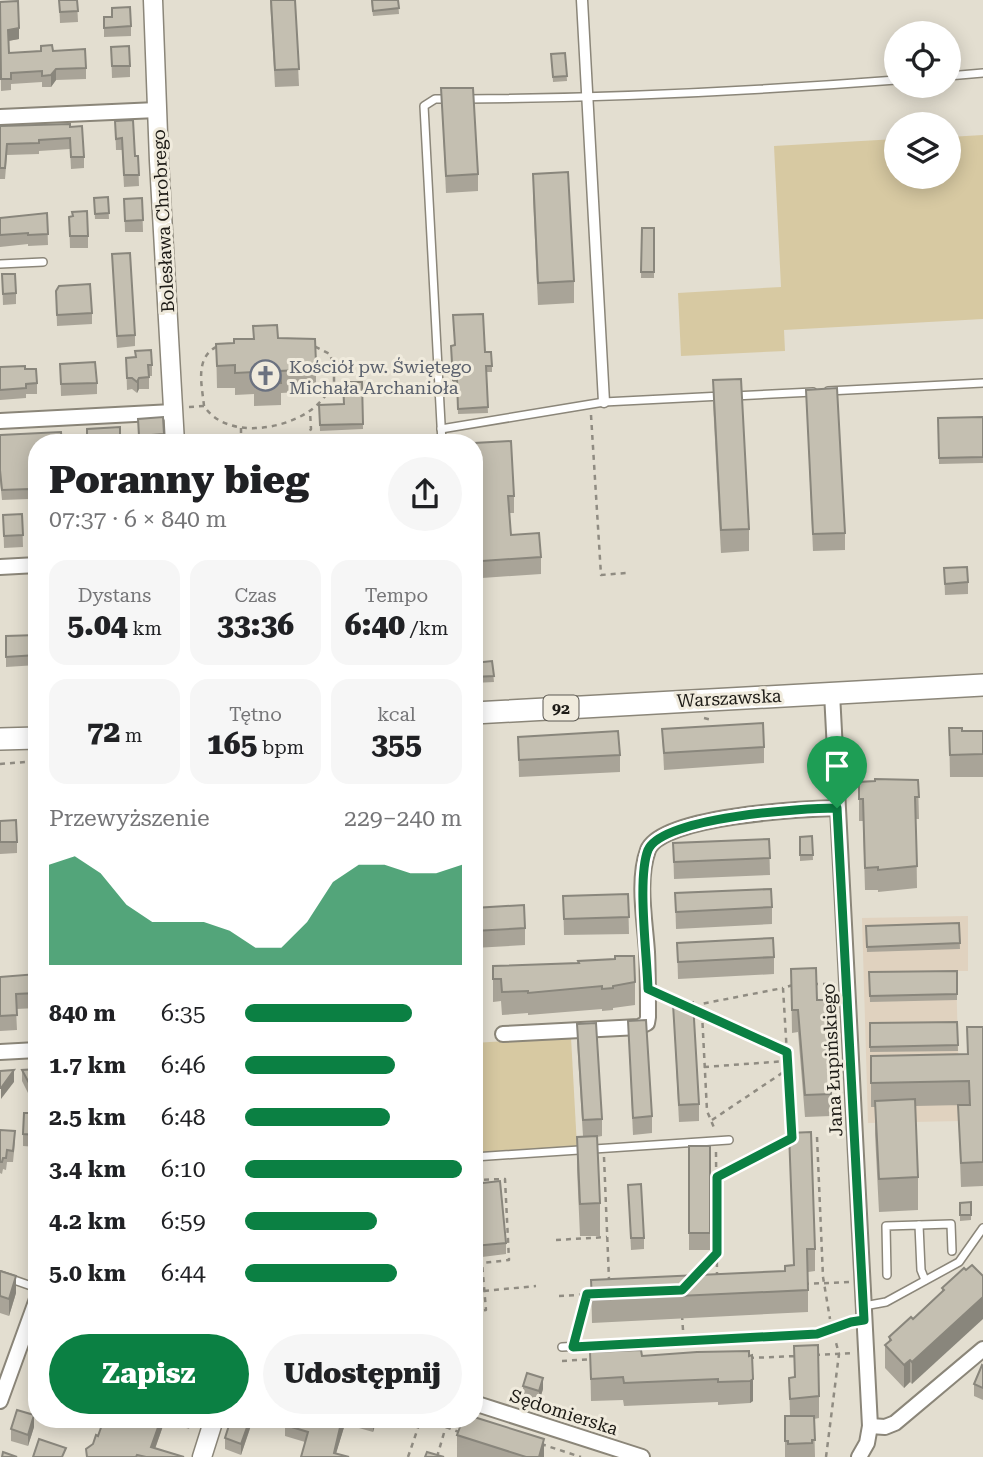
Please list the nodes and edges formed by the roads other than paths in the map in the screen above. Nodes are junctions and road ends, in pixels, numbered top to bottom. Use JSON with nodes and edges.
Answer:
{"nodes":[{"id":1,"x":153,"y":0,"type":"edge"},
{"id":2,"x":582,"y":0,"type":"edge"},
{"id":3,"x":983,"y":73,"type":"edge"},
{"id":4,"x":961,"y":75,"type":"edge"},
{"id":5,"x":884,"y":81,"type":"edge"},
{"id":6,"x":588,"y":97,"type":"junction"},
{"id":7,"x":157,"y":110,"type":"junction"},
{"id":8,"x":0,"y":117,"type":"edge"},
{"id":9,"x":43,"y":262,"type":"dead end"},
{"id":10,"x":0,"y":264,"type":"edge"},
{"id":11,"x":983,"y":383,"type":"edge"},
{"id":12,"x":604,"y":402,"type":"junction"},
{"id":13,"x":178,"y":410,"type":"junction"},
{"id":14,"x":0,"y":421,"type":"edge"},
{"id":15,"x":441,"y":429,"type":"junction"},
{"id":16,"x":176,"y":434,"type":"edge"},
{"id":17,"x":441,"y":434,"type":"edge"},
{"id":18,"x":28,"y":565,"type":"edge"},
{"id":19,"x":0,"y":567,"type":"edge"},
{"id":20,"x":983,"y":685,"type":"edge"},
{"id":21,"x":832,"y":692,"type":"junction"},
{"id":22,"x":483,"y":712,"type":"edge"},
{"id":23,"x":28,"y":738,"type":"edge"},
{"id":24,"x":0,"y":739,"type":"edge"},
{"id":25,"x":837,"y":808,"type":"junction"},
{"id":26,"x":503,"y":1034,"type":"dead end"},
{"id":27,"x":28,"y":1050,"type":"edge"},
{"id":28,"x":0,"y":1052,"type":"edge"},
{"id":29,"x":729,"y":1140,"type":"dead end"},
{"id":30,"x":483,"y":1157,"type":"edge"},
{"id":31,"x":919,"y":1225,"type":"junction"},
{"id":32,"x":983,"y":1228,"type":"edge"},
{"id":33,"x":952,"y":1251,"type":"dead end"},
{"id":34,"x":0,"y":1275,"type":"edge"},
{"id":35,"x":887,"y":1275,"type":"dead end"},
{"id":36,"x":925,"y":1280,"type":"junction"},
{"id":37,"x":28,"y":1285,"type":"edge"},
{"id":38,"x":864,"y":1313,"type":"junction"},
{"id":39,"x":28,"y":1324,"type":"edge"},
{"id":40,"x":562,"y":1347,"type":"dead end"},
{"id":41,"x":983,"y":1349,"type":"edge"},
{"id":42,"x":0,"y":1401,"type":"edge"},
{"id":43,"x":483,"y":1406,"type":"edge"},
{"id":44,"x":870,"y":1426,"type":"junction"},
{"id":45,"x":212,"y":1428,"type":"edge"},
{"id":46,"x":202,"y":1457,"type":"edge"},
{"id":47,"x":642,"y":1457,"type":"edge"},
{"id":48,"x":859,"y":1457,"type":"edge"}],
"edges":[{"from":1,"to":7,"type":"street","name":"Bolesława Chrobrego"},
{"from":2,"to":6,"type":"street"},
{"from":3,"to":4,"type":"lane"},
{"from":5,"to":6,"type":"lane"},
{"from":6,"to":12,"type":"street"},
{"from":6,"to":15,"type":"lane"},
{"from":7,"to":8,"type":"street"},
{"from":7,"to":13,"type":"street","name":"Bolesława Chrobrego"},
{"from":9,"to":10,"type":"lane"},
{"from":11,"to":12,"type":"lane"},
{"from":12,"to":15,"type":"lane"},
{"from":13,"to":14,"type":"street"},
{"from":13,"to":16,"type":"street","name":"Bolesława Chrobrego"},
{"from":15,"to":17,"type":"lane"},
{"from":18,"to":19,"type":"street"},
{"from":20,"to":21,"type":"main road","name":"Warszawska","number":"92"},
{"from":21,"to":22,"type":"main road","name":"Warszawska","number":"92"},
{"from":21,"to":25,"type":"street","name":"Jana Łupińskiego"},
{"from":23,"to":24,"type":"main road"},
{"from":25,"to":26,"type":"street"},
{"from":25,"to":38,"type":"street","name":"Jana Łupińskiego"},
{"from":27,"to":28,"type":"street"},
{"from":29,"to":30,"type":"lane"},
{"from":31,"to":33,"type":"lane"},
{"from":31,"to":35,"type":"lane"},
{"from":31,"to":36,"type":"lane"},
{"from":32,"to":36,"type":"lane"},
{"from":34,"to":37,"type":"lane"},
{"from":36,"to":38,"type":"lane"},
{"from":38,"to":40,"type":"lane"},
{"from":38,"to":44,"type":"street","name":"Jana Łupińskiego"},
{"from":39,"to":42,"type":"street"},
{"from":41,"to":44,"type":"street"},
{"from":43,"to":47,"type":"street","name":"Sędomierska"},
{"from":44,"to":48,"type":"street","name":"Jana Łupińskiego"},
{"from":45,"to":46,"type":"street"}]}
